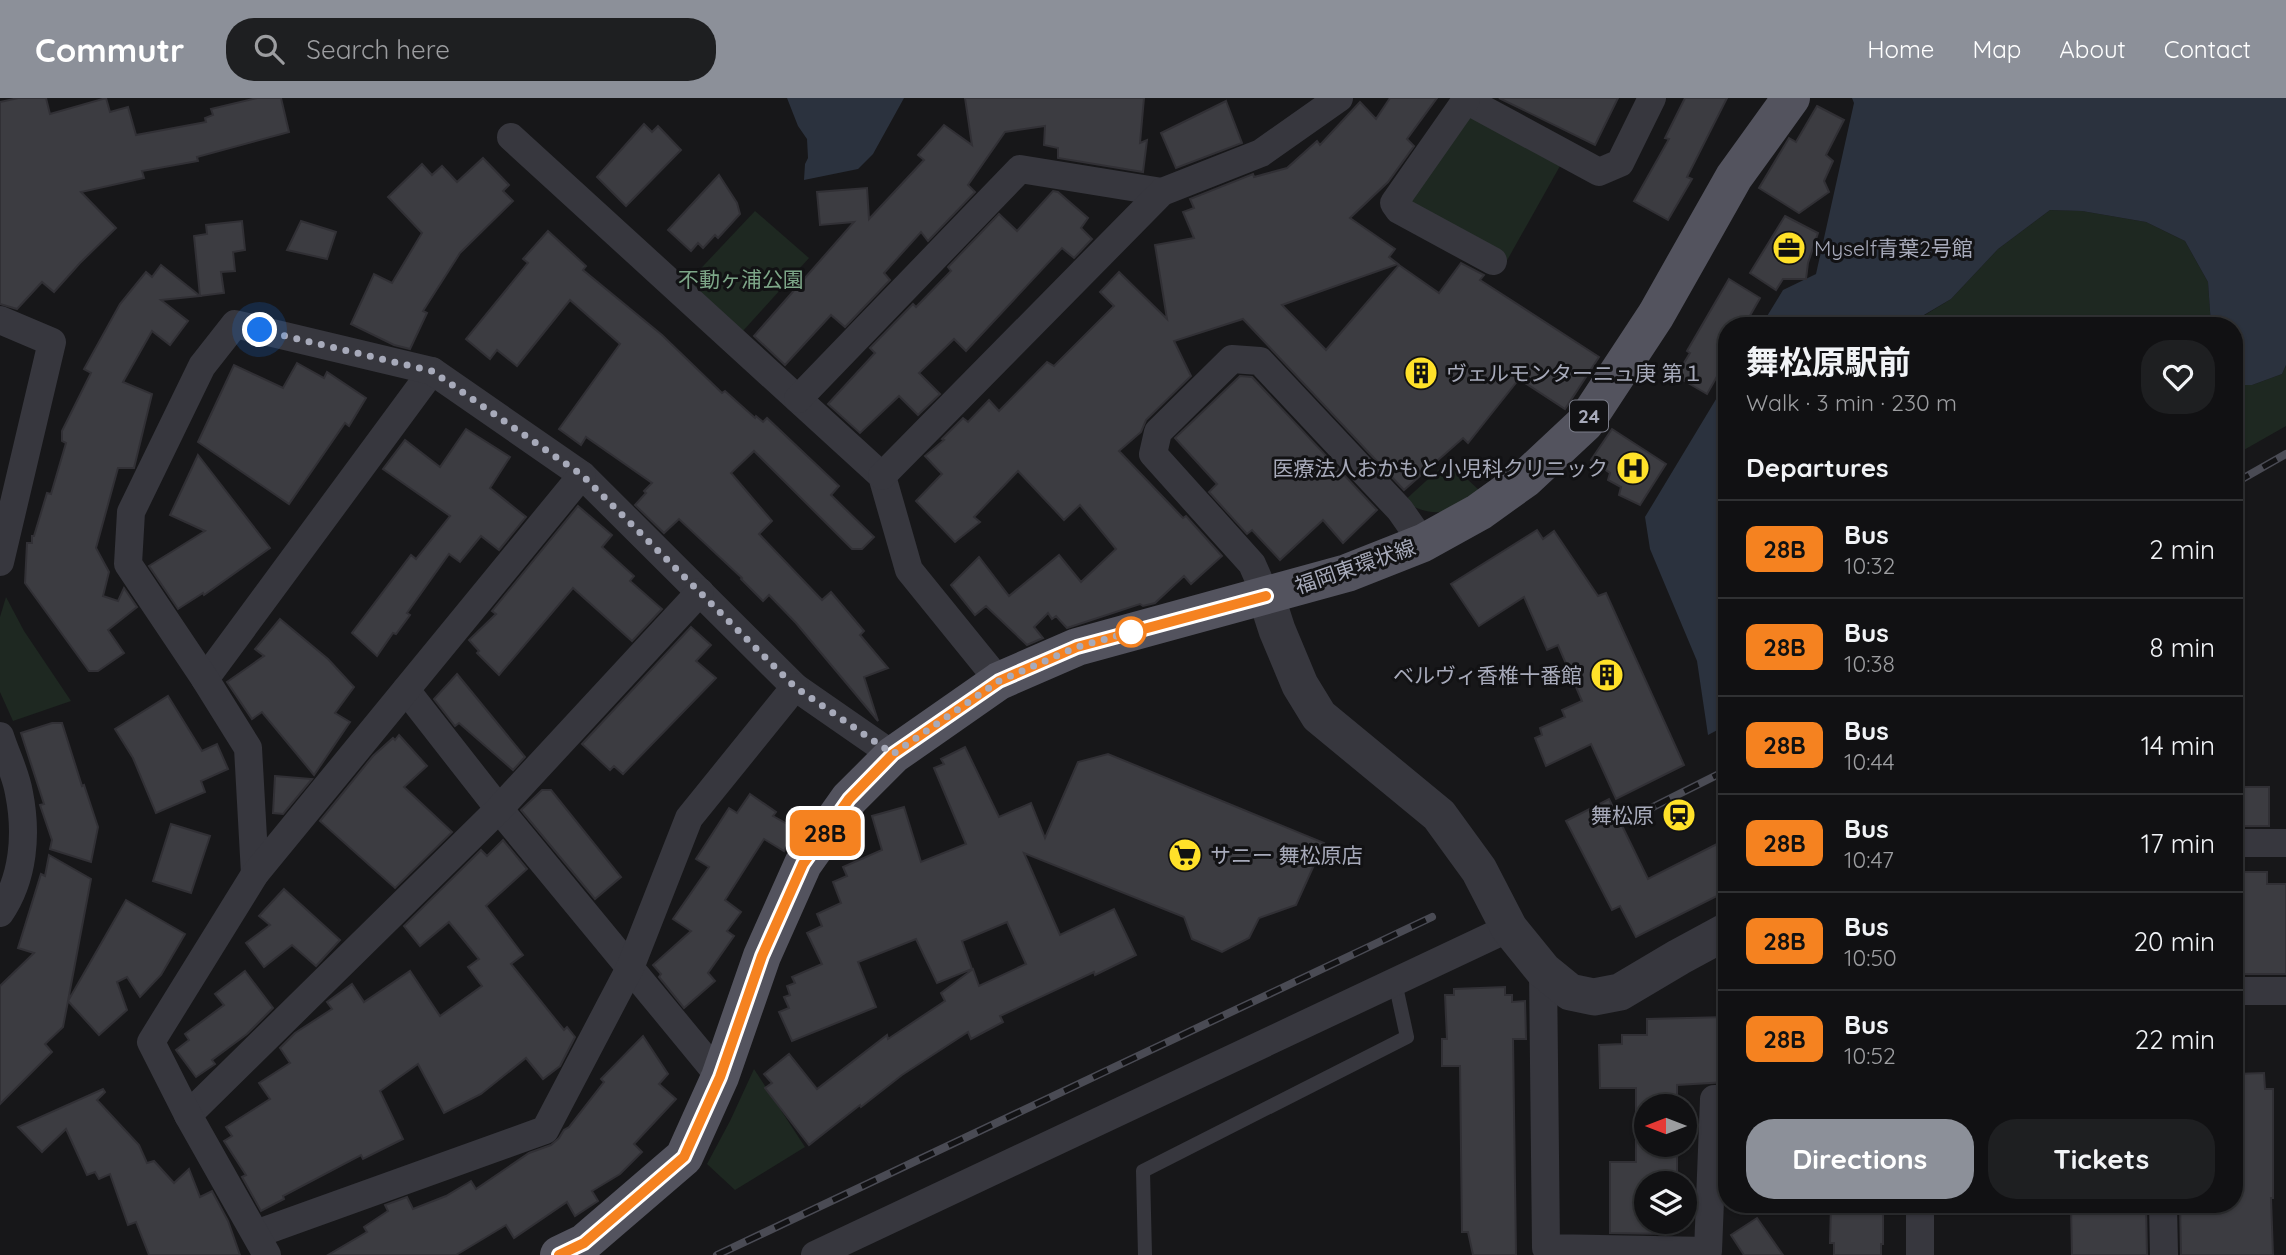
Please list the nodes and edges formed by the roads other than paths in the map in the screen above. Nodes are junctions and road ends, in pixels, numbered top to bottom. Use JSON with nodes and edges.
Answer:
{"nodes":[{"id":1,"x":1339,"y":98,"type":"edge"},
{"id":2,"x":1652,"y":98,"type":"edge"},
{"id":3,"x":1791,"y":98,"type":"edge"},
{"id":4,"x":1467,"y":99,"type":"edge"},
{"id":5,"x":512,"y":137,"type":"dead end"},
{"id":6,"x":1162,"y":192,"type":"junction"},
{"id":7,"x":1493,"y":261,"type":"dead end"},
{"id":8,"x":0,"y":320,"type":"edge"},
{"id":9,"x":432,"y":371,"type":"junction"},
{"id":10,"x":798,"y":399,"type":"junction"},
{"id":11,"x":582,"y":475,"type":"junction"},
{"id":12,"x":882,"y":476,"type":"junction"},
{"id":13,"x":1423,"y":543,"type":"junction"},
{"id":14,"x":0,"y":562,"type":"edge"},
{"id":15,"x":700,"y":592,"type":"junction"},
{"id":16,"x":1266,"y":596,"type":"junction"},
{"id":17,"x":205,"y":679,"type":"junction"},
{"id":18,"x":999,"y":681,"type":"junction"},
{"id":19,"x":795,"y":687,"type":"junction"},
{"id":20,"x":406,"y":690,"type":"junction"},
{"id":21,"x":0,"y":736,"type":"edge"},
{"id":22,"x":893,"y":754,"type":"junction"},
{"id":23,"x":499,"y":809,"type":"junction"},
{"id":24,"x":2243,"y":843,"type":"edge"},
{"id":25,"x":2286,"y":843,"type":"edge"},
{"id":26,"x":255,"y":874,"type":"junction"},
{"id":27,"x":0,"y":913,"type":"edge"},
{"id":28,"x":1510,"y":928,"type":"junction"},
{"id":29,"x":1718,"y":936,"type":"edge"},
{"id":30,"x":630,"y":968,"type":"junction"},
{"id":31,"x":1543,"y":970,"type":"junction"},
{"id":32,"x":1395,"y":982,"type":"junction"},
{"id":33,"x":2243,"y":991,"type":"edge"},
{"id":34,"x":2286,"y":991,"type":"edge"},
{"id":35,"x":720,"y":1077,"type":"junction"},
{"id":36,"x":1718,"y":1099,"type":"edge"},
{"id":37,"x":188,"y":1115,"type":"junction"},
{"id":38,"x":1920,"y":1213,"type":"edge"},
{"id":39,"x":2163,"y":1213,"type":"edge"},
{"id":40,"x":261,"y":1245,"type":"edge"},
{"id":41,"x":1707,"y":1253,"type":"edge"},
{"id":42,"x":559,"y":1255,"type":"edge"},
{"id":43,"x":815,"y":1255,"type":"edge"},
{"id":44,"x":1145,"y":1255,"type":"edge"},
{"id":45,"x":1920,"y":1255,"type":"edge"},
{"id":46,"x":2164,"y":1255,"type":"edge"}],
"edges":[{"from":1,"to":6,"type":"street"},
{"from":2,"to":4,"type":"street"},
{"from":3,"to":13,"type":"main road","name":"福岡東環状線","number":"24"},
{"from":4,"to":7,"type":"street"},
{"from":5,"to":10,"type":"street"},
{"from":6,"to":10,"type":"street"},
{"from":6,"to":12,"type":"street"},
{"from":8,"to":14,"type":"street"},
{"from":9,"to":11,"type":"street"},
{"from":9,"to":17,"type":"street"},
{"from":9,"to":17,"type":"street"},
{"from":10,"to":12,"type":"street"},
{"from":11,"to":15,"type":"street"},
{"from":11,"to":20,"type":"street"},
{"from":12,"to":18,"type":"street"},
{"from":13,"to":16,"type":"main road","name":"福岡東環状線","number":"24"},
{"from":13,"to":16,"type":"street"},
{"from":15,"to":19,"type":"street"},
{"from":15,"to":23,"type":"street"},
{"from":16,"to":18,"type":"main road","name":"福岡東環状線","number":"24"},
{"from":16,"to":28,"type":"street"},
{"from":17,"to":26,"type":"street"},
{"from":18,"to":22,"type":"main road","name":"福岡東環状線","number":"24"},
{"from":19,"to":22,"type":"street"},
{"from":19,"to":30,"type":"street"},
{"from":20,"to":23,"type":"street"},
{"from":20,"to":26,"type":"street"},
{"from":21,"to":27,"type":"street"},
{"from":22,"to":35,"type":"main road","name":"福岡東環状線","number":"24"},
{"from":23,"to":30,"type":"street"},
{"from":23,"to":37,"type":"street"},
{"from":24,"to":25,"type":"street"},
{"from":26,"to":37,"type":"street"},
{"from":28,"to":31,"type":"street"},
{"from":28,"to":32,"type":"street"},
{"from":29,"to":31,"type":"street"},
{"from":30,"to":35,"type":"street"},
{"from":30,"to":40,"type":"street"},
{"from":31,"to":41,"type":"street"},
{"from":32,"to":43,"type":"street"},
{"from":32,"to":44,"type":"lane"},
{"from":33,"to":34,"type":"street"},
{"from":35,"to":42,"type":"main road","name":"福岡東環状線","number":"24"},
{"from":36,"to":41,"type":"street"},
{"from":37,"to":40,"type":"street"},
{"from":38,"to":45,"type":"street"},
{"from":39,"to":46,"type":"street"}]}
